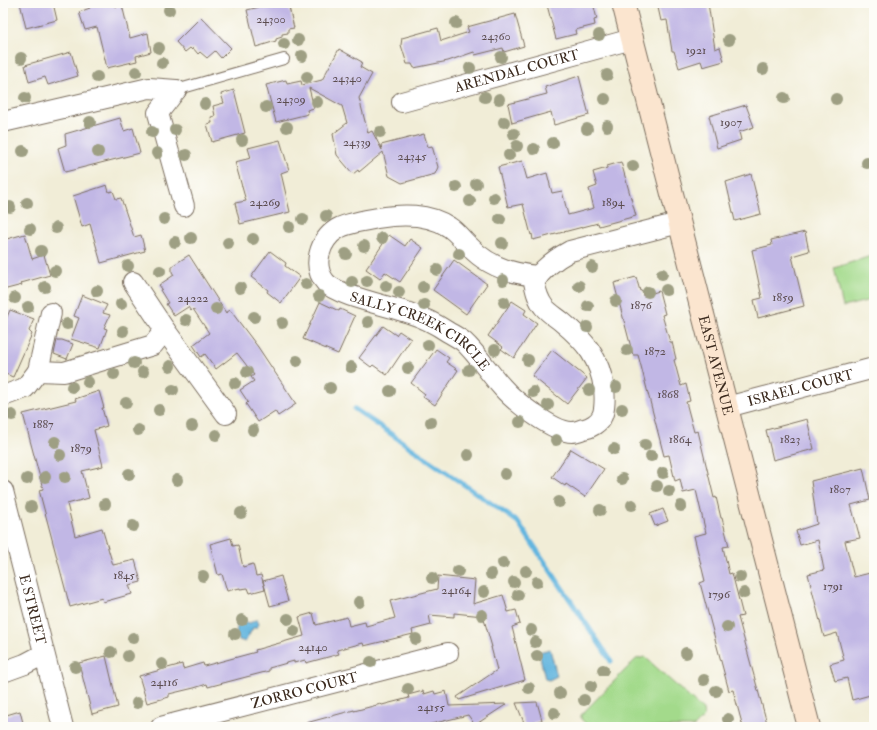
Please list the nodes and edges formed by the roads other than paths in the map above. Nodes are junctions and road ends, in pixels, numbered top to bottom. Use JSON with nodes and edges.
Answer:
{"nodes":[{"id":1,"x":623,"y":3,"type":"edge"},
{"id":2,"x":632,"y":39,"type":"junction"},
{"id":3,"x":284,"y":59,"type":"dead end"},
{"id":4,"x":176,"y":90,"type":"junction"},
{"id":5,"x":402,"y":102,"type":"dead end"},
{"id":6,"x":3,"y":122,"type":"edge"},
{"id":7,"x":184,"y":206,"type":"dead end"},
{"id":8,"x":679,"y":223,"type":"junction"},
{"id":9,"x":538,"y":276,"type":"junction"},
{"id":10,"x":133,"y":282,"type":"dead end"},
{"id":11,"x":51,"y":313,"type":"dead end"},
{"id":12,"x":165,"y":330,"type":"junction"},
{"id":13,"x":874,"y":368,"type":"edge"},
{"id":14,"x":38,"y":372,"type":"junction"},
{"id":15,"x":3,"y":396,"type":"edge"},
{"id":16,"x":727,"y":407,"type":"junction"},
{"id":17,"x":226,"y":414,"type":"dead end"},
{"id":18,"x":3,"y":491,"type":"edge"},
{"id":19,"x":448,"y":653,"type":"dead end"},
{"id":20,"x":44,"y":654,"type":"junction"},
{"id":21,"x":3,"y":672,"type":"edge"},
{"id":22,"x":63,"y":727,"type":"edge"},
{"id":23,"x":161,"y":727,"type":"edge"},
{"id":24,"x":809,"y":727,"type":"edge"}],
"edges":[{"from":1,"to":2,"type":"street","name":"EAST AVENUE"},
{"from":2,"to":5,"type":"street","name":"ARENDAL COURT"},
{"from":2,"to":8,"type":"street","name":"EAST AVENUE"},
{"from":3,"to":4,"type":"lane"},
{"from":4,"to":6,"type":"street"},
{"from":4,"to":7,"type":"street"},
{"from":8,"to":9,"type":"street"},
{"from":8,"to":16,"type":"street","name":"EAST AVENUE"},
{"from":9,"to":9,"type":"street","name":"SALLY CREEK CIRCLE"},
{"from":10,"to":12,"type":"street"},
{"from":11,"to":14,"type":"street"},
{"from":12,"to":14,"type":"street"},
{"from":12,"to":17,"type":"street"},
{"from":13,"to":16,"type":"street","name":"ISRAEL COURT"},
{"from":14,"to":15,"type":"street"},
{"from":16,"to":24,"type":"street","name":"EAST AVENUE"},
{"from":18,"to":20,"type":"street","name":"E STREET"},
{"from":19,"to":23,"type":"street","name":"ZORRO COURT"},
{"from":20,"to":21,"type":"street"},
{"from":20,"to":22,"type":"street","name":"E STREET"}]}
